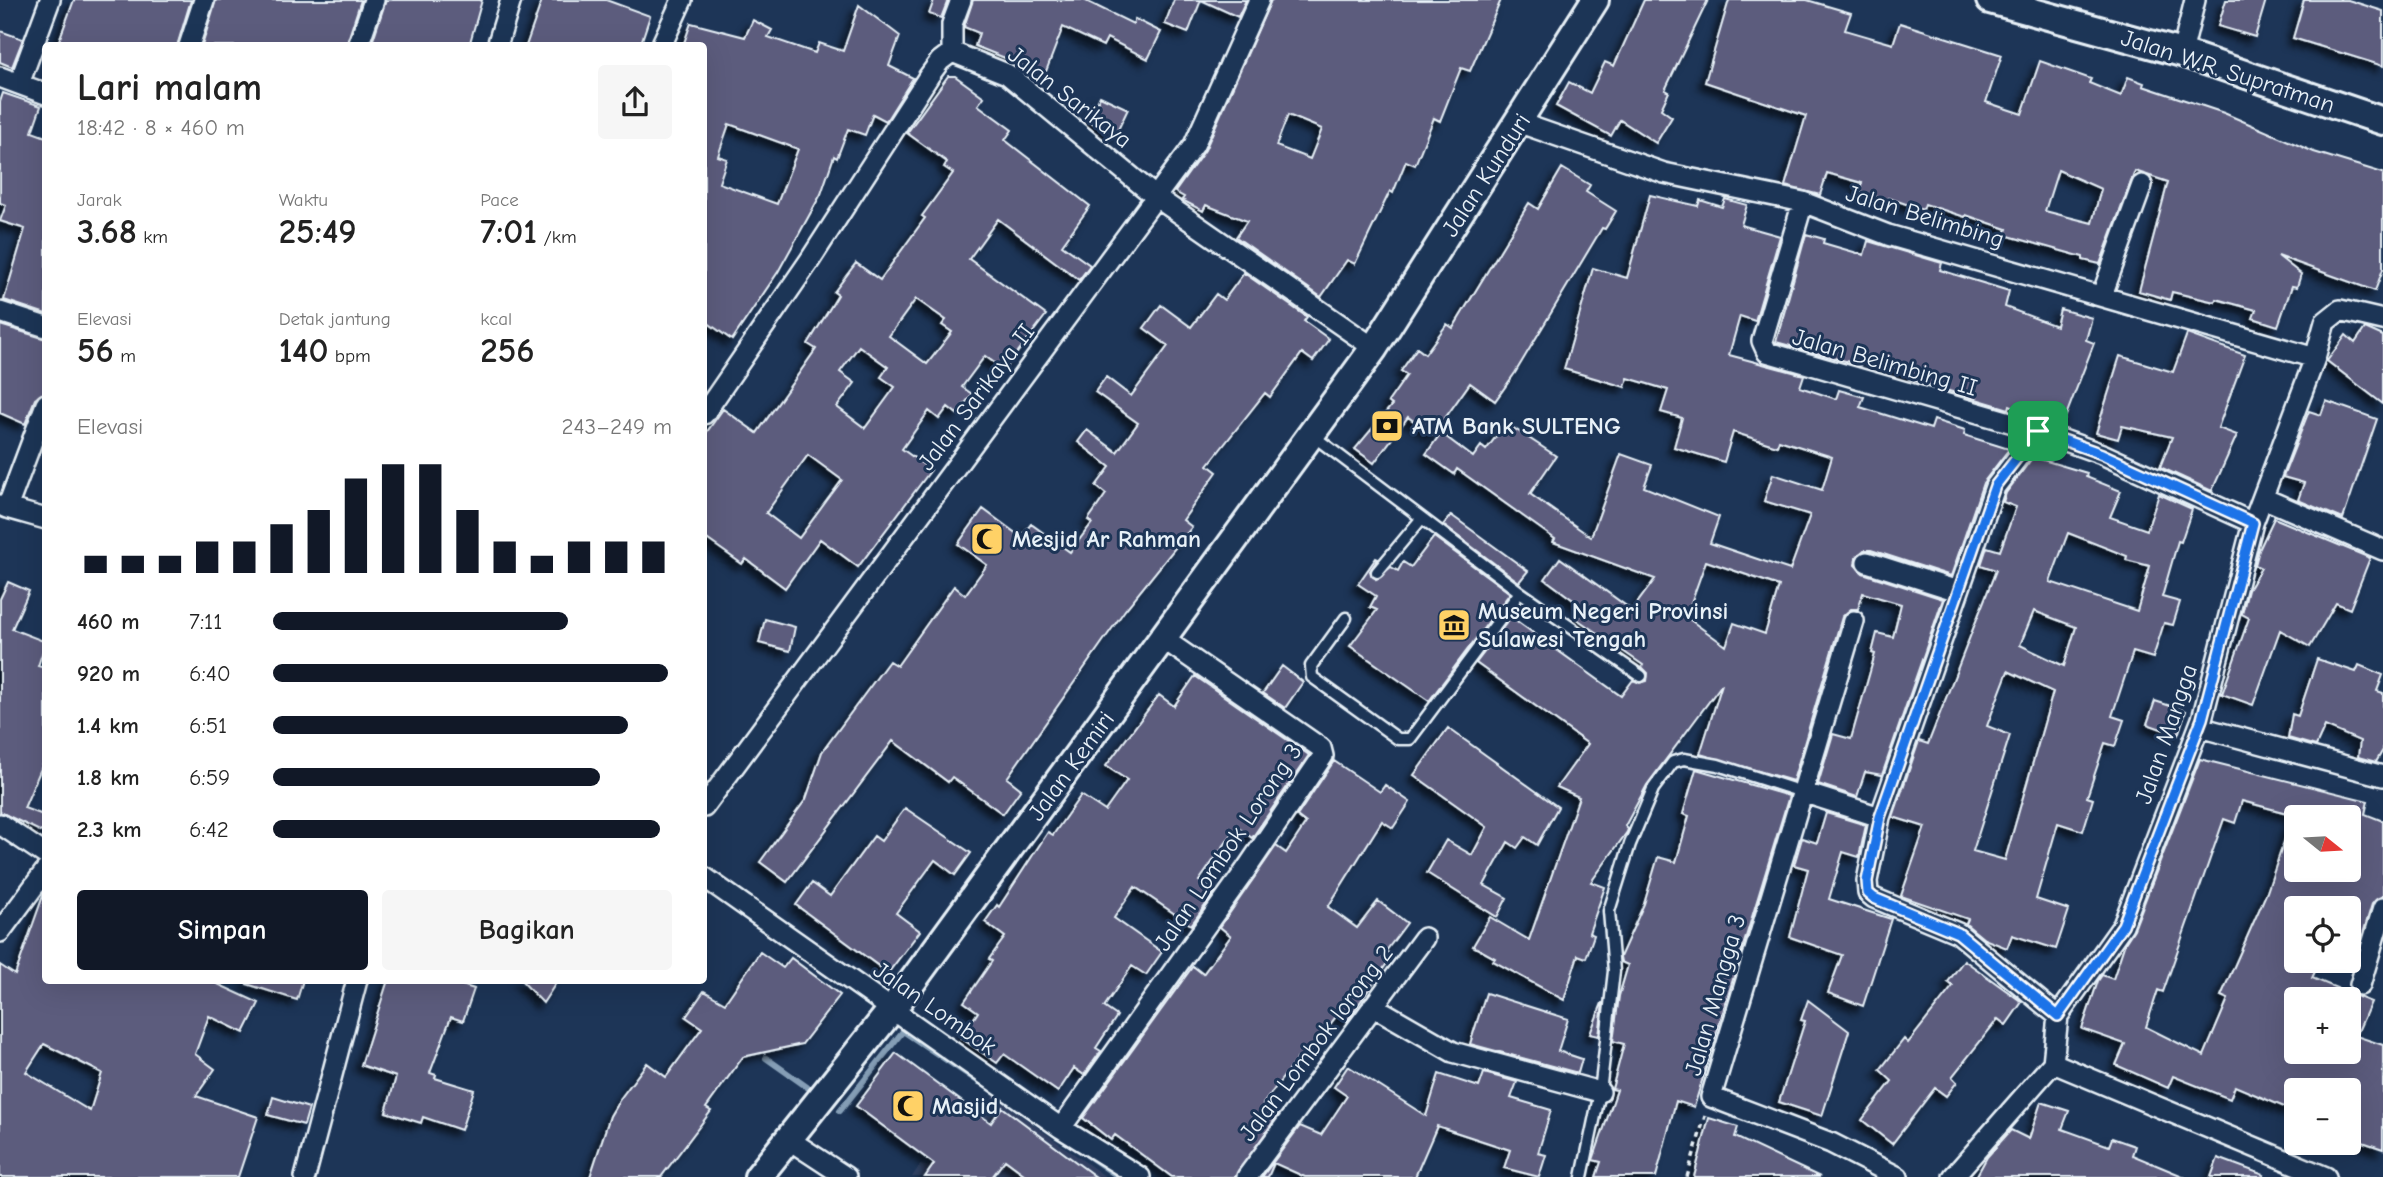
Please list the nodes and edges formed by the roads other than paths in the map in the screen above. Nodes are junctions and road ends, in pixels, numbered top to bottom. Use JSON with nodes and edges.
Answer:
{"nodes":[{"id":1,"x":50,"y":0,"type":"edge"},
{"id":2,"x":204,"y":0,"type":"edge"},
{"id":3,"x":374,"y":0,"type":"edge"},
{"id":4,"x":511,"y":0,"type":"edge"},
{"id":5,"x":961,"y":0,"type":"edge"},
{"id":6,"x":1259,"y":0,"type":"edge"},
{"id":7,"x":1595,"y":0,"type":"edge"},
{"id":8,"x":1990,"y":0,"type":"edge"},
{"id":9,"x":2195,"y":0,"type":"edge"},
{"id":10,"x":675,"y":2,"type":"edge"},
{"id":11,"x":190,"y":42,"type":"edge"},
{"id":12,"x":359,"y":42,"type":"edge"},
{"id":13,"x":498,"y":42,"type":"edge"},
{"id":14,"x":662,"y":42,"type":"edge"},
{"id":15,"x":952,"y":52,"type":"junction"},
{"id":16,"x":2182,"y":53,"type":"junction"},
{"id":17,"x":0,"y":77,"type":"edge"},
{"id":18,"x":19,"y":84,"type":"junction"},
{"id":19,"x":42,"y":93,"type":"edge"},
{"id":20,"x":2383,"y":121,"type":"edge"},
{"id":21,"x":1520,"y":123,"type":"junction"},
{"id":22,"x":2142,"y":185,"type":"dead end"},
{"id":23,"x":1156,"y":197,"type":"junction"},
{"id":24,"x":1803,"y":202,"type":"junction"},
{"id":25,"x":2102,"y":295,"type":"junction"},
{"id":26,"x":0,"y":313,"type":"edge"},
{"id":27,"x":2383,"y":320,"type":"edge"},
{"id":28,"x":42,"y":326,"type":"edge"},
{"id":29,"x":1374,"y":348,"type":"junction"},
{"id":30,"x":2315,"y":358,"type":"junction"},
{"id":31,"x":707,"y":410,"type":"edge"},
{"id":32,"x":42,"y":414,"type":"edge"},
{"id":33,"x":2038,"y":431,"type":"junction"},
{"id":34,"x":1312,"y":435,"type":"junction"},
{"id":35,"x":2263,"y":498,"type":"junction"},
{"id":36,"x":4,"y":506,"type":"edge"},
{"id":37,"x":42,"y":518,"type":"edge"},
{"id":38,"x":1422,"y":518,"type":"junction"},
{"id":39,"x":2253,"y":523,"type":"junction"},
{"id":40,"x":2383,"y":550,"type":"edge"},
{"id":41,"x":1867,"y":562,"type":"dead end"},
{"id":42,"x":1377,"y":572,"type":"dead end"},
{"id":43,"x":1958,"y":591,"type":"junction"},
{"id":44,"x":1520,"y":592,"type":"junction"},
{"id":45,"x":1346,"y":618,"type":"dead end"},
{"id":46,"x":1854,"y":621,"type":"dead end"},
{"id":47,"x":1165,"y":639,"type":"junction"},
{"id":48,"x":1642,"y":676,"type":"dead end"},
{"id":49,"x":2199,"y":727,"type":"junction"},
{"id":50,"x":2383,"y":776,"type":"edge"},
{"id":51,"x":1802,"y":792,"type":"junction"},
{"id":52,"x":707,"y":803,"type":"edge"},
{"id":53,"x":1880,"y":817,"type":"junction"},
{"id":54,"x":0,"y":824,"type":"edge"},
{"id":55,"x":42,"y":852,"type":"edge"},
{"id":56,"x":42,"y":875,"type":"edge"},
{"id":57,"x":707,"y":879,"type":"edge"},
{"id":58,"x":2383,"y":908,"type":"edge"},
{"id":59,"x":0,"y":932,"type":"edge"},
{"id":60,"x":1424,"y":938,"type":"dead end"},
{"id":61,"x":356,"y":984,"type":"edge"},
{"id":62,"x":2360,"y":985,"type":"dead end"},
{"id":63,"x":1373,"y":1006,"type":"junction"},
{"id":64,"x":893,"y":1008,"type":"junction"},
{"id":65,"x":2058,"y":1016,"type":"junction"},
{"id":66,"x":2053,"y":1063,"type":"junction"},
{"id":67,"x":1600,"y":1092,"type":"junction"},
{"id":68,"x":1061,"y":1128,"type":"junction"},
{"id":69,"x":788,"y":1139,"type":"junction"},
{"id":70,"x":305,"y":1177,"type":"edge"},
{"id":71,"x":758,"y":1177,"type":"edge"},
{"id":72,"x":846,"y":1177,"type":"edge"},
{"id":73,"x":1140,"y":1177,"type":"edge"},
{"id":74,"x":1247,"y":1177,"type":"edge"},
{"id":75,"x":1583,"y":1177,"type":"edge"},
{"id":76,"x":1898,"y":1177,"type":"edge"},
{"id":77,"x":1953,"y":1177,"type":"edge"},
{"id":78,"x":2326,"y":1177,"type":"edge"}],
"edges":[{"from":1,"to":18,"type":"street"},
{"from":2,"to":11,"type":"street"},
{"from":3,"to":12,"type":"street"},
{"from":4,"to":13,"type":"street"},
{"from":5,"to":15,"type":"street"},
{"from":6,"to":23,"type":"street","name":"Jalan Sarikaya II"},
{"from":7,"to":21,"type":"street","name":"Jalan Kunduri"},
{"from":8,"to":16,"type":"street","name":"Jalan W.R. Supratman"},
{"from":9,"to":16,"type":"street"},
{"from":10,"to":14,"type":"street"},
{"from":15,"to":23,"type":"street","name":"Jalan Sarikaya"},
{"from":15,"to":31,"type":"street"},
{"from":16,"to":20,"type":"street","name":"Jalan W.R. Supratman"},
{"from":17,"to":18,"type":"street"},
{"from":18,"to":19,"type":"street"},
{"from":21,"to":24,"type":"street","name":"Jalan Belimbing"},
{"from":21,"to":29,"type":"street","name":"Jalan Kunduri"},
{"from":22,"to":25,"type":"street"},
{"from":23,"to":29,"type":"street","name":"Jalan Sarikaya"},
{"from":23,"to":52,"type":"street","name":"Jalan Sarikaya II"},
{"from":24,"to":25,"type":"street","name":"Jalan Belimbing"},
{"from":24,"to":33,"type":"street","name":"Jalan Belimbing II"},
{"from":25,"to":30,"type":"street","name":"Jalan Belimbing"},
{"from":26,"to":28,"type":"street"},
{"from":27,"to":30,"type":"street","name":"Jalan Mangga"},
{"from":29,"to":34,"type":"street","name":"Jalan Kemiri"},
{"from":30,"to":35,"type":"street","name":"Jalan Mangga"},
{"from":32,"to":36,"type":"street"},
{"from":33,"to":39,"type":"street","name":"Jalan Belimbing II"},
{"from":33,"to":43,"type":"street"},
{"from":34,"to":38,"type":"lane"},
{"from":34,"to":47,"type":"street","name":"Jalan Kemiri"},
{"from":35,"to":39,"type":"street","name":"Jalan Mangga"},
{"from":35,"to":40,"type":"street"},
{"from":36,"to":37,"type":"street"},
{"from":38,"to":42,"type":"lane"},
{"from":38,"to":44,"type":"lane"},
{"from":39,"to":49,"type":"street","name":"Jalan Mangga"},
{"from":41,"to":43,"type":"street"},
{"from":43,"to":53,"type":"street"},
{"from":44,"to":45,"type":"lane"},
{"from":44,"to":48,"type":"lane"},
{"from":46,"to":51,"type":"street","name":"Jalan Mangga 3"},
{"from":47,"to":64,"type":"street","name":"Jalan Kemiri"},
{"from":47,"to":68,"type":"street","name":"Jalan Lombok Lorong 3"},
{"from":49,"to":50,"type":"street"},
{"from":49,"to":65,"type":"street","name":"Jalan Mangga"},
{"from":51,"to":53,"type":"street"},
{"from":51,"to":67,"type":"lane"},
{"from":51,"to":76,"type":"street","name":"Jalan Mangga 3"},
{"from":53,"to":65,"type":"street"},
{"from":54,"to":55,"type":"street"},
{"from":56,"to":59,"type":"street"},
{"from":57,"to":64,"type":"street","name":"Jalan Lombok"},
{"from":58,"to":62,"type":"street"},
{"from":60,"to":63,"type":"street","name":"Jalan Lombok lorong 2"},
{"from":61,"to":70,"type":"street"},
{"from":63,"to":67,"type":"street"},
{"from":63,"to":74,"type":"street","name":"Jalan Lombok lorong 2"},
{"from":64,"to":68,"type":"street","name":"Jalan Lombok"},
{"from":64,"to":69,"type":"street","name":"Jalan Kemiri"},
{"from":65,"to":66,"type":"street","name":"Jalan Mangga"},
{"from":66,"to":77,"type":"street"},
{"from":66,"to":78,"type":"street"},
{"from":67,"to":75,"type":"lane"},
{"from":68,"to":73,"type":"street","name":"Jalan Lombok"},
{"from":69,"to":71,"type":"street","name":"Jalan Kemiri"},
{"from":69,"to":72,"type":"street"}]}
